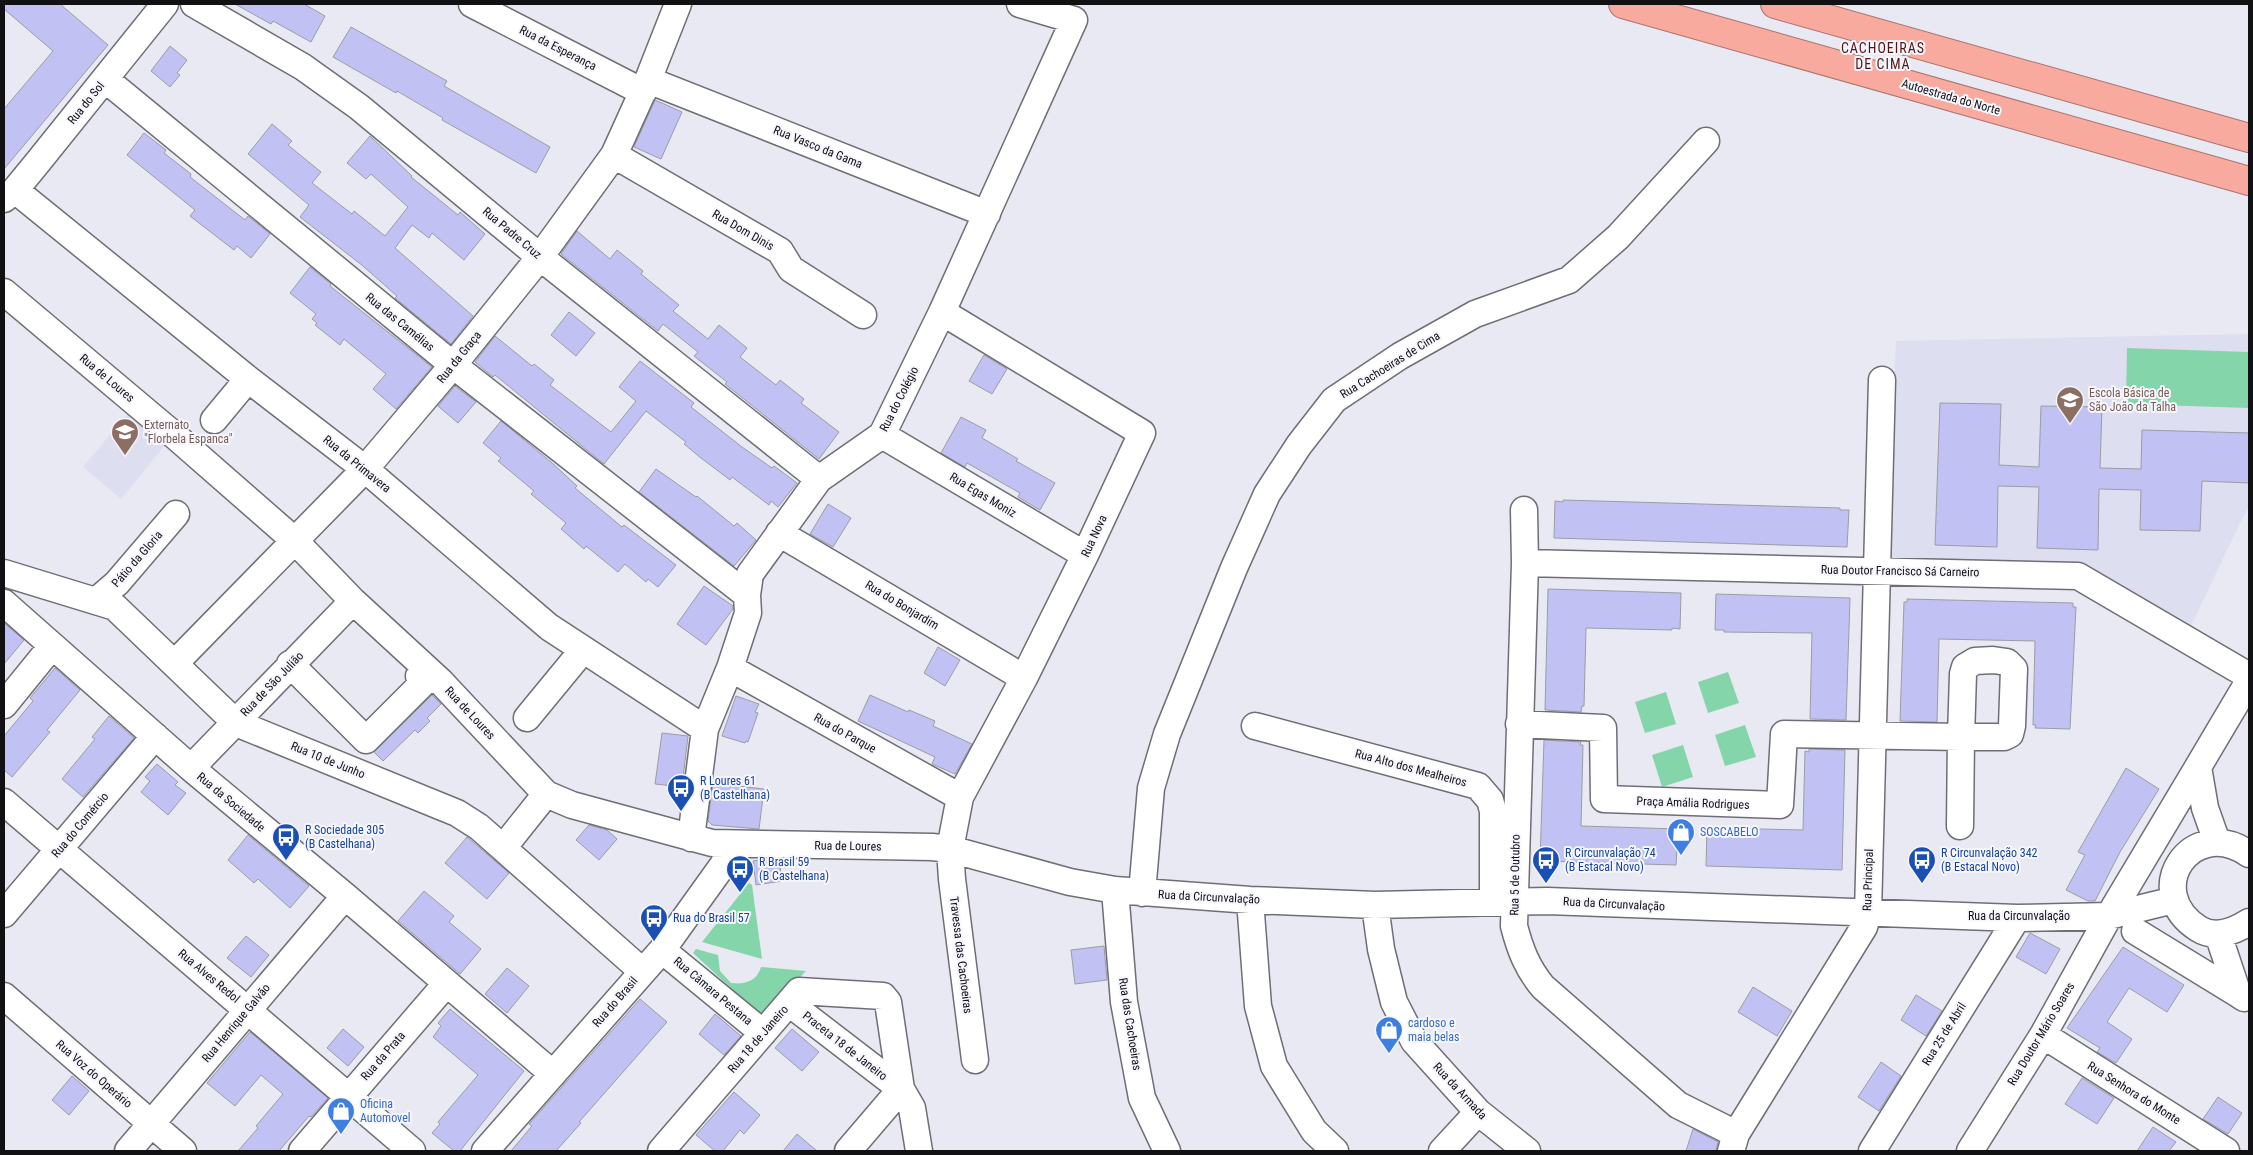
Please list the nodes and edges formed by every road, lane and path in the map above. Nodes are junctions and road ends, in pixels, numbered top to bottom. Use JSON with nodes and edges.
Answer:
{"nodes":[{"id":1,"x":164,"y":4,"type":"edge"},
{"id":2,"x":194,"y":4,"type":"edge"},
{"id":3,"x":472,"y":4,"type":"edge"},
{"id":4,"x":678,"y":4,"type":"edge"},
{"id":5,"x":1020,"y":4,"type":"edge"},
{"id":6,"x":1623,"y":4,"type":"edge"},
{"id":7,"x":1775,"y":4,"type":"edge"},
{"id":8,"x":105,"y":79,"type":"junction"},
{"id":9,"x":646,"y":86,"type":"junction"},
{"id":10,"x":2249,"y":138,"type":"edge"},
{"id":11,"x":1706,"y":141,"type":"dead end"},
{"id":12,"x":614,"y":155,"type":"junction"},
{"id":13,"x":2249,"y":181,"type":"edge"},
{"id":14,"x":10,"y":194,"type":"edge"},
{"id":15,"x":987,"y":214,"type":"junction"},
{"id":16,"x":540,"y":256,"type":"junction"},
{"id":17,"x":4,"y":292,"type":"edge"},
{"id":18,"x":942,"y":312,"type":"junction"},
{"id":19,"x":863,"y":315,"type":"dead end"},
{"id":20,"x":453,"y":365,"type":"junction"},
{"id":21,"x":248,"y":379,"type":"junction"},
{"id":22,"x":1882,"y":380,"type":"dead end"},
{"id":23,"x":214,"y":420,"type":"dead end"},
{"id":24,"x":882,"y":435,"type":"junction"},
{"id":25,"x":365,"y":469,"type":"junction"},
{"id":26,"x":819,"y":479,"type":"junction"},
{"id":27,"x":1524,"y":510,"type":"dead end"},
{"id":28,"x":176,"y":514,"type":"dead end"},
{"id":29,"x":779,"y":533,"type":"junction"},
{"id":30,"x":294,"y":540,"type":"junction"},
{"id":31,"x":1085,"y":555,"type":"junction"},
{"id":32,"x":1525,"y":562,"type":"junction"},
{"id":33,"x":1876,"y":570,"type":"junction"},
{"id":34,"x":4,"y":572,"type":"edge"},
{"id":35,"x":747,"y":595,"type":"junction"},
{"id":36,"x":96,"y":601,"type":"junction"},
{"id":37,"x":353,"y":601,"type":"junction"},
{"id":38,"x":4,"y":603,"type":"edge"},
{"id":39,"x":52,"y":646,"type":"junction"},
{"id":40,"x":583,"y":650,"type":"junction"},
{"id":41,"x":175,"y":663,"type":"junction"},
{"id":42,"x":290,"y":664,"type":"junction"},
{"id":43,"x":730,"y":668,"type":"junction"},
{"id":44,"x":426,"y":669,"type":"junction"},
{"id":45,"x":2249,"y":676,"type":"edge"},
{"id":46,"x":1024,"y":678,"type":"junction"},
{"id":47,"x":2249,"y":681,"type":"edge"},
{"id":48,"x":4,"y":704,"type":"edge"},
{"id":49,"x":527,"y":718,"type":"dead end"},
{"id":50,"x":236,"y":722,"type":"junction"},
{"id":51,"x":1519,"y":724,"type":"junction"},
{"id":52,"x":1255,"y":726,"type":"dead end"},
{"id":53,"x":705,"y":729,"type":"junction"},
{"id":54,"x":1872,"y":734,"type":"junction"},
{"id":55,"x":154,"y":736,"type":"junction"},
{"id":56,"x":2198,"y":767,"type":"junction"},
{"id":57,"x":191,"y":768,"type":"junction"},
{"id":58,"x":546,"y":794,"type":"junction"},
{"id":59,"x":960,"y":797,"type":"junction"},
{"id":60,"x":4,"y":802,"type":"edge"},
{"id":61,"x":1960,"y":826,"type":"dead end"},
{"id":62,"x":691,"y":838,"type":"junction"},
{"id":63,"x":2217,"y":842,"type":"junction"},
{"id":64,"x":733,"y":844,"type":"junction"},
{"id":65,"x":502,"y":848,"type":"junction"},
{"id":66,"x":60,"y":849,"type":"junction"},
{"id":67,"x":950,"y":849,"type":"junction"},
{"id":68,"x":2249,"y":854,"type":"edge"},
{"id":69,"x":1054,"y":877,"type":"joint"},
{"id":70,"x":1115,"y":890,"type":"junction"},
{"id":71,"x":1142,"y":893,"type":"junction"},
{"id":72,"x":345,"y":896,"type":"junction"},
{"id":73,"x":1250,"y":900,"type":"junction"},
{"id":74,"x":2174,"y":900,"type":"junction"},
{"id":75,"x":1504,"y":902,"type":"junction"},
{"id":76,"x":1375,"y":905,"type":"junction"},
{"id":77,"x":1868,"y":912,"type":"junction"},
{"id":78,"x":4,"y":914,"type":"edge"},
{"id":79,"x":2109,"y":916,"type":"junction"},
{"id":80,"x":2016,"y":918,"type":"junction"},
{"id":81,"x":2249,"y":922,"type":"edge"},
{"id":82,"x":2135,"y":931,"type":"dead end"},
{"id":83,"x":2218,"y":934,"type":"junction"},
{"id":84,"x":662,"y":950,"type":"junction"},
{"id":85,"x":642,"y":971,"type":"junction"},
{"id":86,"x":446,"y":984,"type":"junction"},
{"id":87,"x":4,"y":996,"type":"edge"},
{"id":88,"x":2244,"y":998,"type":"edge"},
{"id":89,"x":789,"y":1003,"type":"junction"},
{"id":90,"x":248,"y":1009,"type":"junction"},
{"id":91,"x":763,"y":1033,"type":"junction"},
{"id":92,"x":2042,"y":1034,"type":"junction"},
{"id":93,"x":975,"y":1060,"type":"dead end"},
{"id":94,"x":553,"y":1074,"type":"junction"},
{"id":95,"x":901,"y":1089,"type":"junction"},
{"id":96,"x":348,"y":1097,"type":"junction"},
{"id":97,"x":1478,"y":1112,"type":"junction"},
{"id":98,"x":152,"y":1124,"type":"junction"},
{"id":99,"x":1734,"y":1143,"type":"edge"},
{"id":100,"x":1977,"y":1149,"type":"edge"},
{"id":101,"x":128,"y":1151,"type":"edge"},
{"id":102,"x":183,"y":1151,"type":"edge"},
{"id":103,"x":302,"y":1151,"type":"edge"},
{"id":104,"x":412,"y":1151,"type":"edge"},
{"id":105,"x":485,"y":1151,"type":"edge"},
{"id":106,"x":661,"y":1151,"type":"edge"},
{"id":107,"x":848,"y":1151,"type":"edge"},
{"id":108,"x":919,"y":1151,"type":"edge"},
{"id":109,"x":1167,"y":1151,"type":"edge"},
{"id":110,"x":1335,"y":1151,"type":"edge"},
{"id":111,"x":1442,"y":1151,"type":"edge"},
{"id":112,"x":1527,"y":1151,"type":"edge"},
{"id":113,"x":1872,"y":1151,"type":"edge"},
{"id":114,"x":2226,"y":1151,"type":"edge"}],
"edges":[{"from":1,"to":8,"type":"street","name":"Rua do Sol"},
{"from":2,"to":16,"type":"street","name":"Rua Padre Cruz"},
{"from":3,"to":9,"type":"street","name":"Rua da Esperança"},
{"from":4,"to":9,"type":"street","name":"Rua da Graça"},
{"from":5,"to":15,"type":"street","name":"Rua do Colégio"},
{"from":6,"to":13,"type":"highway","name":"Autoestrada do Norte"},
{"from":7,"to":10,"type":"highway"},
{"from":8,"to":14,"type":"street","name":"Rua do Sol"},
{"from":8,"to":20,"type":"street","name":"Rua das Camélias"},
{"from":9,"to":12,"type":"street","name":"Rua da Graça"},
{"from":9,"to":15,"type":"street","name":"Rua Vasco da Gama"},
{"from":11,"to":71,"type":"street","name":"Rua Cachoeiras de Cima"},
{"from":12,"to":16,"type":"street","name":"Rua da Graça"},
{"from":12,"to":19,"type":"street","name":"Rua Dom Dinis"},
{"from":14,"to":21,"type":"street","name":"Rua da Primavera"},
{"from":15,"to":18,"type":"street","name":"Rua do Colégio"},
{"from":16,"to":20,"type":"street","name":"Rua da Graça"},
{"from":16,"to":26,"type":"street","name":"Rua Padre Cruz"},
{"from":17,"to":30,"type":"street","name":"Rua de Loures"},
{"from":18,"to":24,"type":"street","name":"Rua do Colégio"},
{"from":18,"to":31,"type":"street","name":"Rua Nova"},
{"from":20,"to":25,"type":"street","name":"Rua da Graça"},
{"from":20,"to":35,"type":"street","name":"Rua das Camélias"},
{"from":21,"to":23,"type":"street"},
{"from":21,"to":25,"type":"street","name":"Rua da Primavera"},
{"from":22,"to":33,"type":"street","name":"Rua Principal"},
{"from":24,"to":26,"type":"street","name":"Rua do Colégio"},
{"from":24,"to":31,"type":"street","name":"Rua Egas Moniz"},
{"from":25,"to":30,"type":"street","name":"Rua da Graça"},
{"from":25,"to":40,"type":"street","name":"Rua da Primavera"},
{"from":26,"to":29,"type":"street","name":"Rua do Colégio"},
{"from":27,"to":32,"type":"street","name":"Rua 5 de Outubro"},
{"from":28,"to":36,"type":"street","name":"Pátio da Gloria"},
{"from":29,"to":35,"type":"street","name":"Rua do Colégio"},
{"from":29,"to":46,"type":"street","name":"Rua do Bonjardim"},
{"from":30,"to":37,"type":"street","name":"Rua de Loures"},
{"from":30,"to":41,"type":"street","name":"Rua da Graça"},
{"from":31,"to":46,"type":"street","name":"Rua Nova"},
{"from":32,"to":33,"type":"street","name":"Rua Doutor Francisco Sá Carneiro"},
{"from":32,"to":51,"type":"street","name":"Rua 5 de Outubro"},
{"from":33,"to":45,"type":"street","name":"Rua Doutor Francisco Sá Carneiro"},
{"from":33,"to":54,"type":"street","name":"Rua Principal"},
{"from":34,"to":36,"type":"street","name":"Rua 10 de Junho"},
{"from":35,"to":43,"type":"street","name":"Rua do Colégio"},
{"from":36,"to":41,"type":"street","name":"Rua 10 de Junho"},
{"from":37,"to":42,"type":"street","name":"Rua de São Julião"},
{"from":37,"to":44,"type":"street","name":"Rua de Loures"},
{"from":38,"to":39,"type":"street","name":"Rua da Sociedade"},
{"from":39,"to":48,"type":"street"},
{"from":39,"to":55,"type":"street","name":"Rua da Sociedade"},
{"from":40,"to":49,"type":"street"},
{"from":40,"to":53,"type":"street","name":"Rua da Primavera"},
{"from":41,"to":50,"type":"street","name":"Rua 10 de Junho"},
{"from":42,"to":44,"type":"street"},
{"from":42,"to":50,"type":"street","name":"Rua de São Julião"},
{"from":43,"to":53,"type":"street","name":"Rua do Colégio"},
{"from":43,"to":59,"type":"street","name":"Rua do Parque"},
{"from":44,"to":58,"type":"street","name":"Rua de Loures"},
{"from":46,"to":59,"type":"street","name":"Rua Nova"},
{"from":47,"to":56,"type":"street","name":"Rua Doutor Mário Soares"},
{"from":50,"to":57,"type":"street","name":"Rua de São Julião"},
{"from":50,"to":65,"type":"street","name":"Rua 10 de Junho"},
{"from":51,"to":54,"type":"street","name":"Praça Amália Rodrigues"},
{"from":51,"to":75,"type":"street","name":"Rua 5 de Outubro"},
{"from":52,"to":75,"type":"street","name":"Rua Alto dos Mealheiros"},
{"from":53,"to":62,"type":"street","name":"Rua do Colégio"},
{"from":54,"to":61,"type":"street"},
{"from":54,"to":77,"type":"street","name":"Rua Principal"},
{"from":55,"to":57,"type":"street","name":"Rua da Sociedade"},
{"from":55,"to":66,"type":"street","name":"Rua do Comércio"},
{"from":56,"to":63,"type":"street"},
{"from":56,"to":79,"type":"street","name":"Rua Doutor Mário Soares"},
{"from":57,"to":72,"type":"street","name":"Rua da Sociedade"},
{"from":58,"to":62,"type":"street","name":"Rua de Loures"},
{"from":58,"to":65,"type":"street"},
{"from":59,"to":67,"type":"street","name":"Rua Nova"},
{"from":60,"to":66,"type":"street","name":"Rua Alves Redol"},
{"from":62,"to":64,"type":"street","name":"Rua de Loures"},
{"from":63,"to":68,"type":"street"},
{"from":63,"to":74,"type":"street"},
{"from":64,"to":67,"type":"street","name":"Rua de Loures"},
{"from":64,"to":84,"type":"street","name":"Rua do Brasil"},
{"from":65,"to":85,"type":"street","name":"Rua 10 de Junho"},
{"from":66,"to":78,"type":"street","name":"Rua do Comércio"},
{"from":66,"to":90,"type":"street","name":"Rua Alves Redol"},
{"from":67,"to":69,"type":"street","name":"Rua de Loures"},
{"from":67,"to":93,"type":"street","name":"Travessa das Cachoeiras"},
{"from":69,"to":70,"type":"street","name":"Rua da Circunvalação"},
{"from":70,"to":71,"type":"street","name":"Rua da Circunvalação"},
{"from":70,"to":109,"type":"street","name":"Rua das Cachoeiras"},
{"from":71,"to":73,"type":"street","name":"Rua da Circunvalação"},
{"from":72,"to":86,"type":"street","name":"Rua da Sociedade"},
{"from":72,"to":90,"type":"street","name":"Rua Henrique Galvão"},
{"from":73,"to":76,"type":"street","name":"Rua da Circunvalação"},
{"from":73,"to":110,"type":"street"},
{"from":74,"to":79,"type":"street","name":"Rua da Circunvalação"},
{"from":74,"to":83,"type":"street"},
{"from":75,"to":76,"type":"street","name":"Rua da Circunvalação"},
{"from":75,"to":77,"type":"street","name":"Rua da Circunvalação"},
{"from":75,"to":99,"type":"street","name":"Rua 5 de Outubro"},
{"from":76,"to":97,"type":"street","name":"Rua da Armada"},
{"from":77,"to":80,"type":"street","name":"Rua da Circunvalação"},
{"from":77,"to":99,"type":"street","name":"Rua Principal"},
{"from":79,"to":80,"type":"street","name":"Rua da Circunvalação"},
{"from":79,"to":92,"type":"street","name":"Rua Doutor Mário Soares"},
{"from":80,"to":113,"type":"street","name":"Rua 25 de Abril"},
{"from":81,"to":83,"type":"street"},
{"from":82,"to":88,"type":"street"},
{"from":83,"to":88,"type":"street"},
{"from":84,"to":85,"type":"street","name":"Rua do Brasil"},
{"from":84,"to":91,"type":"street","name":"Rua Câmara Pestana"},
{"from":85,"to":94,"type":"street","name":"Rua do Brasil"},
{"from":86,"to":94,"type":"street","name":"Rua da Sociedade"},
{"from":86,"to":96,"type":"street","name":"Rua da Prata"},
{"from":87,"to":98,"type":"street","name":"Rua Voz do Operário"},
{"from":89,"to":91,"type":"street","name":"Rua 18 de Janeiro"},
{"from":89,"to":95,"type":"street","name":"Praceta 18 de Janeiro"},
{"from":89,"to":95,"type":"street","name":"Rua 18 de Janeiro"},
{"from":90,"to":96,"type":"street","name":"Rua Alves Redol"},
{"from":90,"to":98,"type":"street","name":"Rua Henrique Galvão"},
{"from":91,"to":106,"type":"street","name":"Rua 18 de Janeiro"},
{"from":92,"to":100,"type":"street","name":"Rua Doutor Mário Soares"},
{"from":92,"to":114,"type":"street","name":"Rua Senhora do Monte"},
{"from":94,"to":105,"type":"street","name":"Rua do Brasil"},
{"from":95,"to":107,"type":"street"},
{"from":95,"to":108,"type":"street"},
{"from":96,"to":103,"type":"street","name":"Rua da Prata"},
{"from":96,"to":104,"type":"street","name":"Rua Alves Redol"},
{"from":97,"to":111,"type":"street"},
{"from":97,"to":112,"type":"street","name":"Rua da Armada"},
{"from":98,"to":101,"type":"street","name":"Rua Henrique Galvão"},
{"from":98,"to":102,"type":"street","name":"Rua Voz do Operário"}]}
